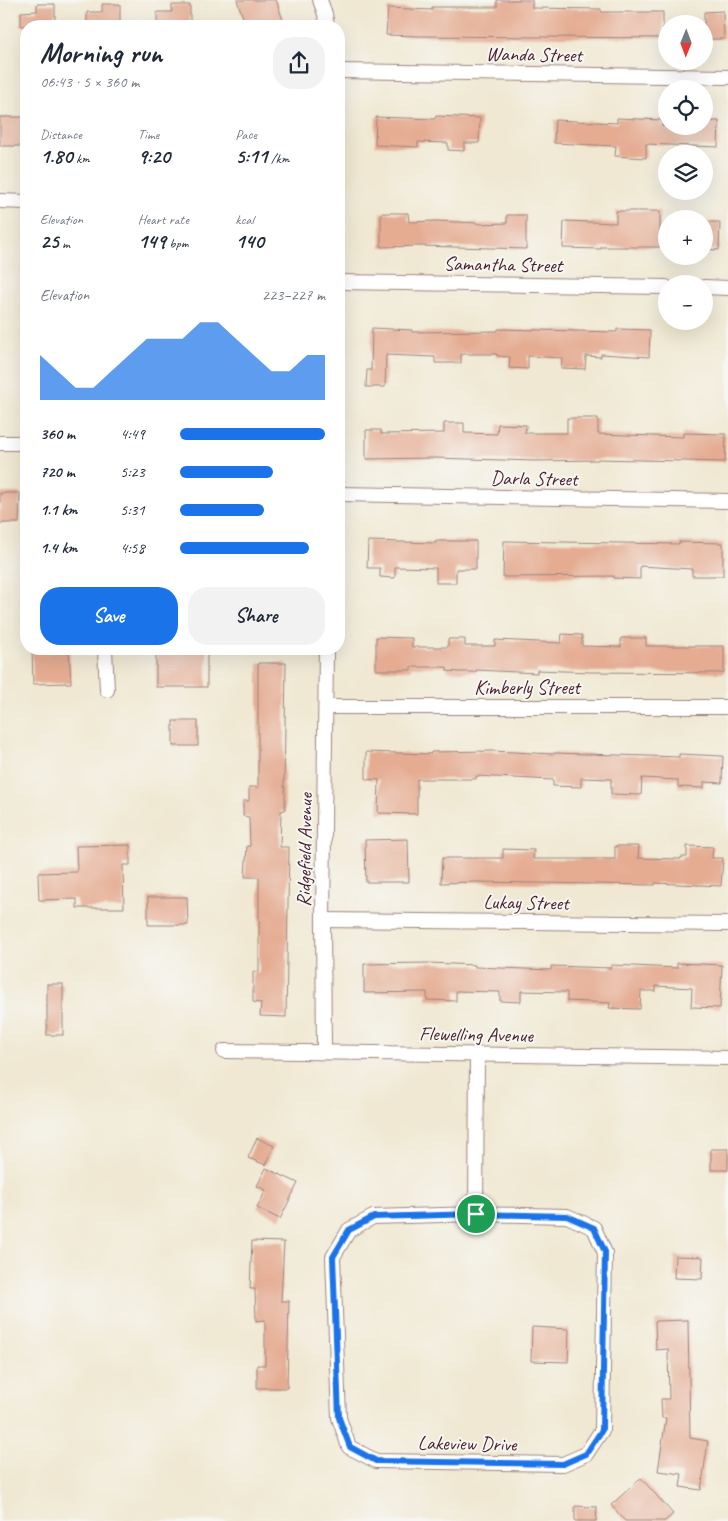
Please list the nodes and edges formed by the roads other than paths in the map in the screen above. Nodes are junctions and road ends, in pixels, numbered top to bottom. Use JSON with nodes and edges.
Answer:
{"nodes":[{"id":1,"x":320,"y":0,"type":"edge"},
{"id":2,"x":326,"y":20,"type":"edge"},
{"id":3,"x":345,"y":71,"type":"edge"},
{"id":4,"x":728,"y":77,"type":"edge"},
{"id":5,"x":0,"y":201,"type":"edge"},
{"id":6,"x":20,"y":202,"type":"edge"},
{"id":7,"x":345,"y":282,"type":"edge"},
{"id":8,"x":658,"y":287,"type":"edge"},
{"id":9,"x":713,"y":287,"type":"edge"},
{"id":10,"x":728,"y":288,"type":"edge"},
{"id":11,"x":0,"y":443,"type":"edge"},
{"id":12,"x":20,"y":443,"type":"edge"},
{"id":13,"x":345,"y":494,"type":"edge"},
{"id":14,"x":728,"y":501,"type":"edge"},
{"id":15,"x":105,"y":655,"type":"edge"},
{"id":16,"x":326,"y":655,"type":"edge"},
{"id":17,"x":107,"y":690,"type":"dead end"},
{"id":18,"x":326,"y":707,"type":"junction"},
{"id":19,"x":728,"y":707,"type":"edge"},
{"id":20,"x":323,"y":920,"type":"junction"},
{"id":21,"x":728,"y":924,"type":"edge"},
{"id":22,"x":224,"y":1051,"type":"dead end"},
{"id":23,"x":324,"y":1052,"type":"junction"},
{"id":24,"x":477,"y":1054,"type":"junction"},
{"id":25,"x":728,"y":1058,"type":"edge"},
{"id":26,"x":476,"y":1214,"type":"junction"}],
"edges":[{"from":1,"to":2,"type":"street"},
{"from":3,"to":4,"type":"street","name":"Wanda Street"},
{"from":5,"to":6,"type":"street"},
{"from":7,"to":8,"type":"street","name":"Samantha Street"},
{"from":9,"to":10,"type":"street"},
{"from":11,"to":12,"type":"street"},
{"from":13,"to":14,"type":"street","name":"Darla Street"},
{"from":15,"to":17,"type":"street"},
{"from":16,"to":18,"type":"street","name":"Ridgefield Avenue"},
{"from":18,"to":19,"type":"street","name":"Kimberly Street"},
{"from":18,"to":20,"type":"street","name":"Ridgefield Avenue"},
{"from":20,"to":21,"type":"street","name":"Lukay Street"},
{"from":20,"to":23,"type":"street","name":"Ridgefield Avenue"},
{"from":22,"to":23,"type":"street","name":"Flewelling Avenue"},
{"from":23,"to":24,"type":"street","name":"Flewelling Avenue"},
{"from":24,"to":25,"type":"street","name":"Flewelling Avenue"},
{"from":24,"to":26,"type":"street"},
{"from":26,"to":26,"type":"street","name":"Lakeview Drive"}]}
